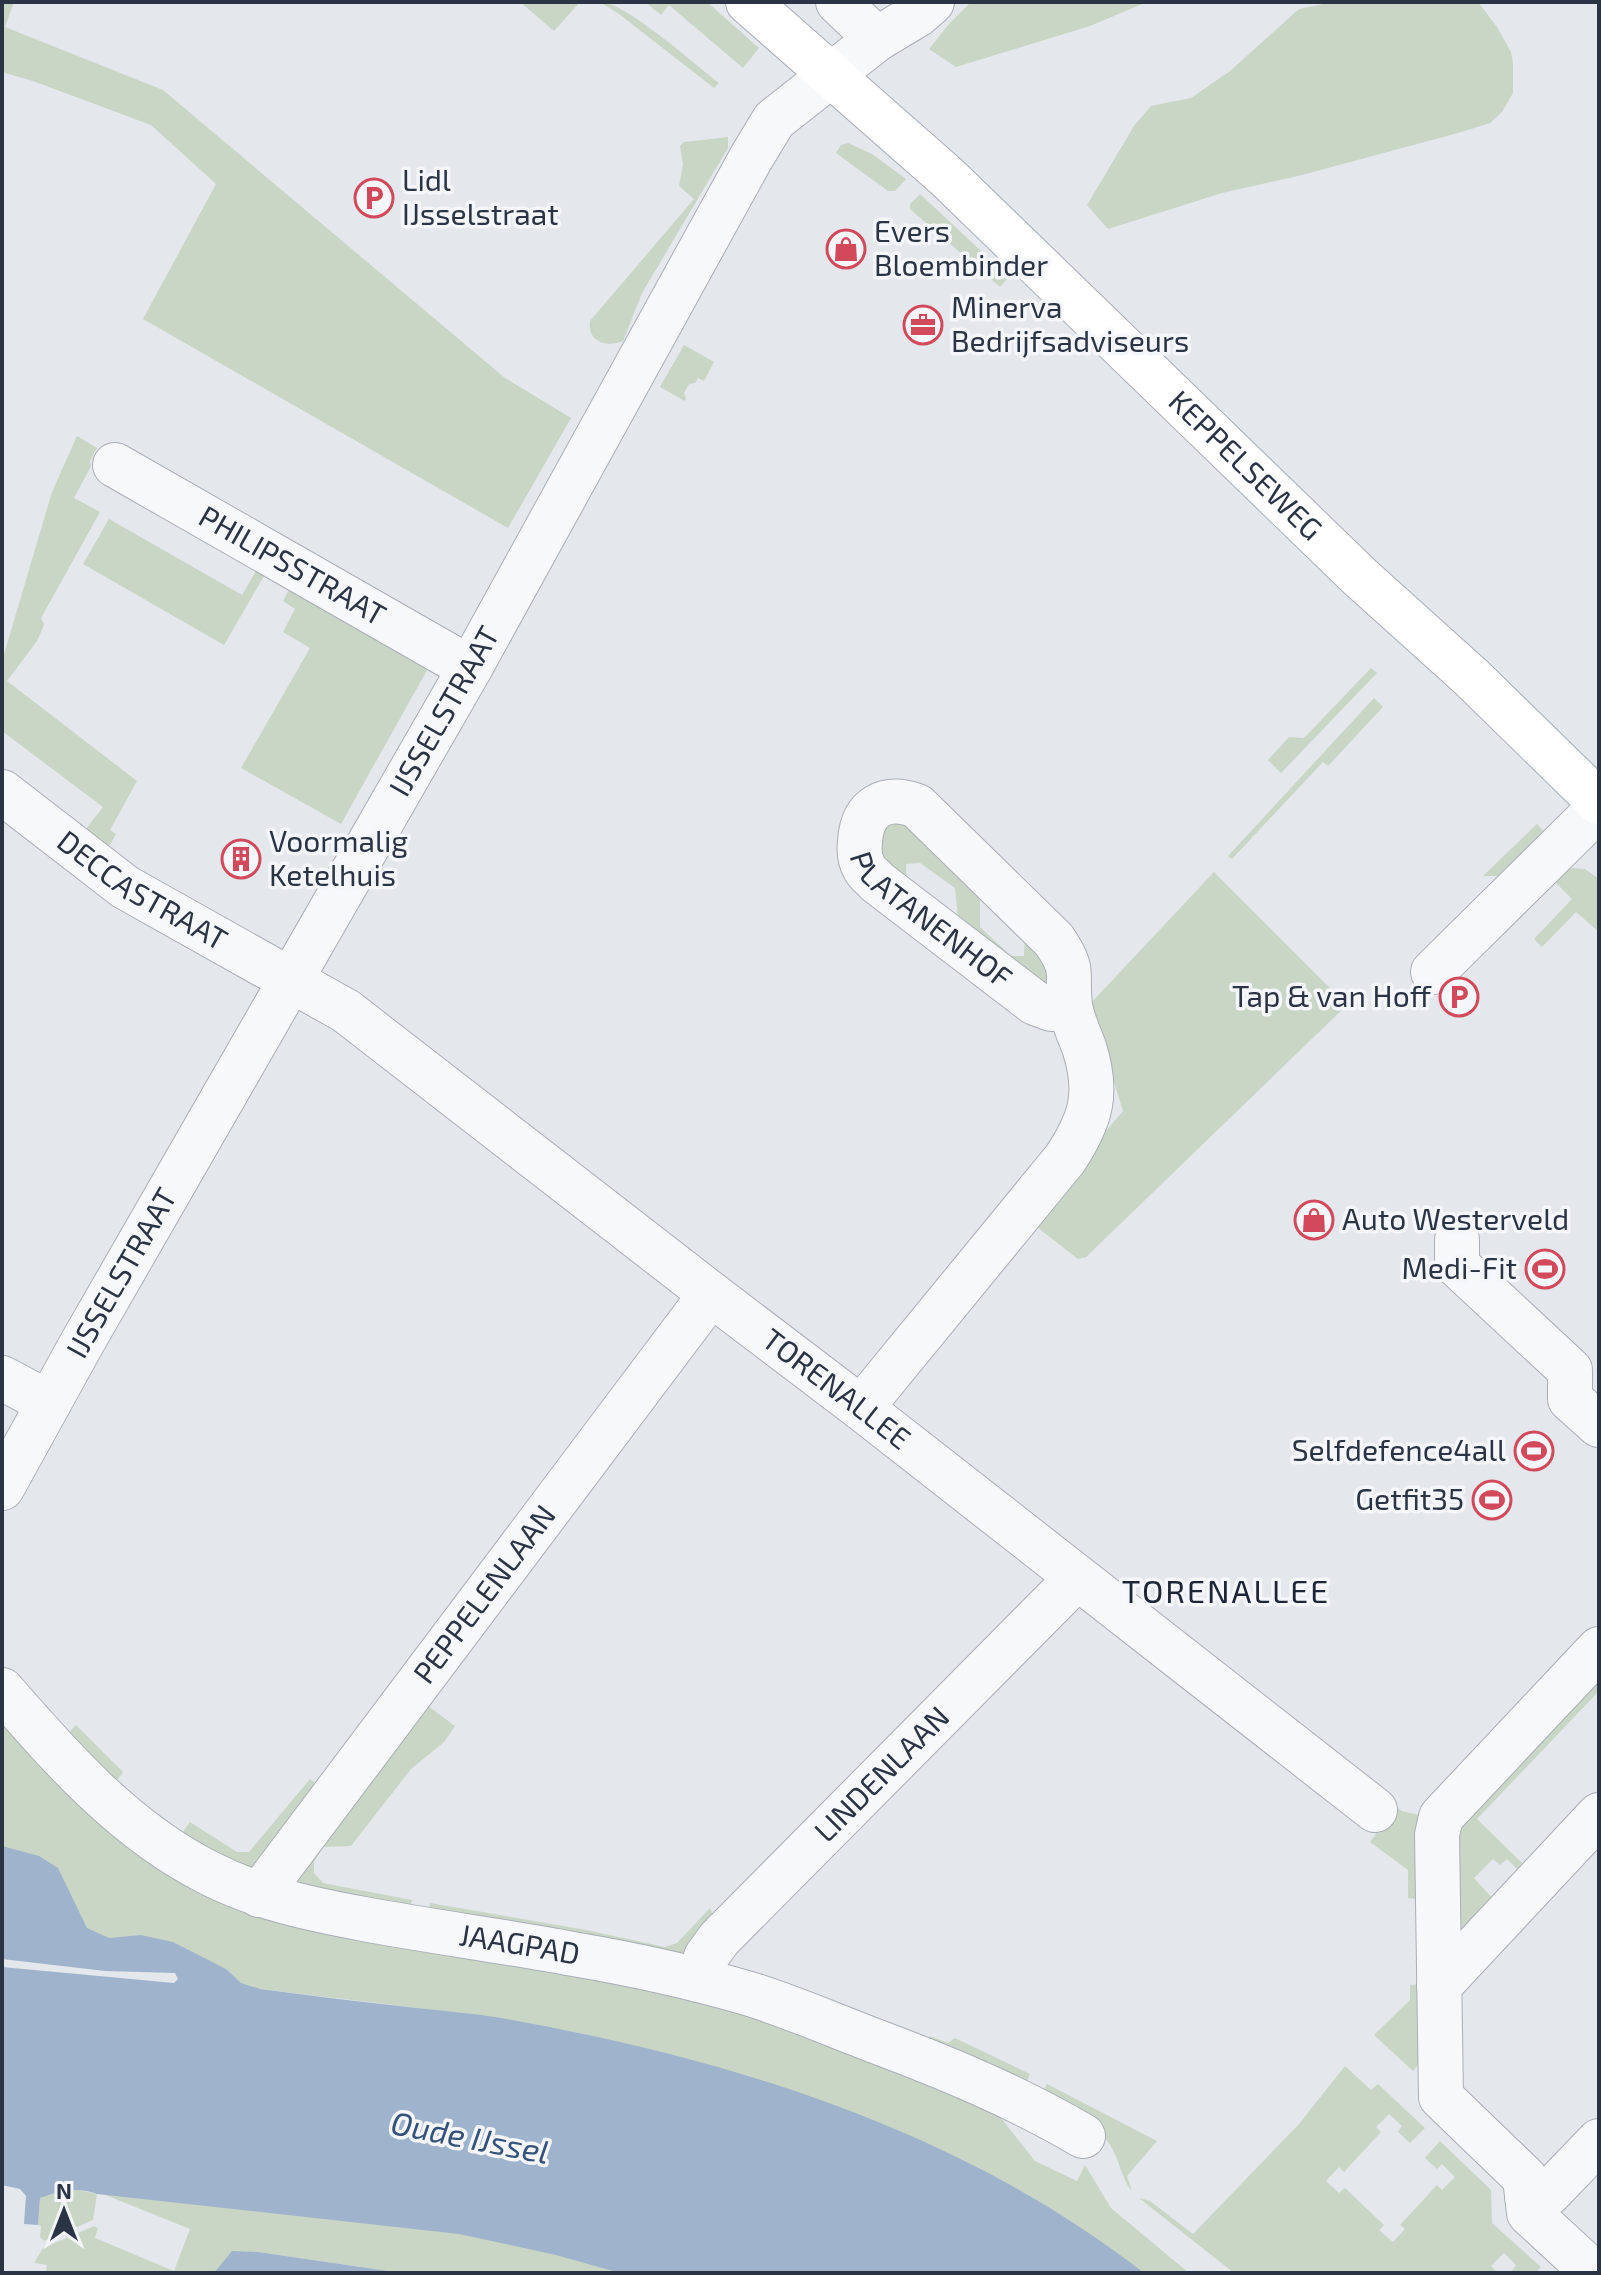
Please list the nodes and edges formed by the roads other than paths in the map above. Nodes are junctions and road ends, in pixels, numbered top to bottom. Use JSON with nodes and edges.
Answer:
{"nodes":[{"id":1,"x":748,"y":2,"type":"edge"},
{"id":2,"x":838,"y":2,"type":"edge"},
{"id":3,"x":932,"y":2,"type":"edge"},
{"id":4,"x":877,"y":39,"type":"junction"},
{"id":5,"x":831,"y":74,"type":"junction"},
{"id":6,"x":115,"y":465,"type":"dead end"},
{"id":7,"x":470,"y":668,"type":"junction"},
{"id":8,"x":2,"y":792,"type":"edge"},
{"id":9,"x":1599,"y":802,"type":"edge"},
{"id":10,"x":1599,"y":808,"type":"edge"},
{"id":11,"x":1433,"y":972,"type":"dead end"},
{"id":12,"x":289,"y":980,"type":"junction"},
{"id":13,"x":1070,"y":1006,"type":"junction"},
{"id":14,"x":1457,"y":1240,"type":"dead end"},
{"id":15,"x":711,"y":1294,"type":"junction"},
{"id":16,"x":2,"y":1378,"type":"edge"},
{"id":17,"x":49,"y":1403,"type":"junction"},
{"id":18,"x":861,"y":1408,"type":"junction"},
{"id":19,"x":1599,"y":1425,"type":"edge"},
{"id":20,"x":2,"y":1488,"type":"edge"},
{"id":21,"x":1077,"y":1578,"type":"junction"},
{"id":22,"x":1599,"y":1649,"type":"edge"},
{"id":23,"x":2,"y":1690,"type":"edge"},
{"id":24,"x":1375,"y":1810,"type":"dead end"},
{"id":25,"x":1599,"y":1815,"type":"edge"},
{"id":26,"x":259,"y":1895,"type":"junction"},
{"id":27,"x":699,"y":1980,"type":"junction"},
{"id":28,"x":1439,"y":1986,"type":"junction"},
{"id":29,"x":1083,"y":2136,"type":"dead end"},
{"id":30,"x":1599,"y":2141,"type":"edge"},
{"id":31,"x":1527,"y":2196,"type":"junction"},
{"id":32,"x":1594,"y":2273,"type":"edge"}],
"edges":[{"from":1,"to":5,"type":"main road","name":"KEPPELSEWEG"},
{"from":2,"to":4,"type":"street"},
{"from":3,"to":4,"type":"street","name":"IJSSELSTRAAT"},
{"from":4,"to":5,"type":"street","name":"IJSSELSTRAAT"},
{"from":5,"to":7,"type":"street","name":"IJSSELSTRAAT"},
{"from":5,"to":9,"type":"main road","name":"KEPPELSEWEG"},
{"from":6,"to":7,"type":"street","name":"PHILIPSSTRAAT"},
{"from":7,"to":12,"type":"street","name":"IJSSELSTRAAT"},
{"from":8,"to":12,"type":"street","name":"DECCASTRAAT"},
{"from":10,"to":11,"type":"street"},
{"from":12,"to":15,"type":"street","name":"TORENALLEE"},
{"from":12,"to":17,"type":"street","name":"IJSSELSTRAAT"},
{"from":13,"to":13,"type":"street","name":"PLATANENHOF"},
{"from":13,"to":18,"type":"street","name":"PLATANENHOF"},
{"from":14,"to":19,"type":"street"},
{"from":15,"to":18,"type":"street","name":"TORENALLEE"},
{"from":15,"to":26,"type":"street","name":"PEPPELENLAAN"},
{"from":16,"to":17,"type":"street"},
{"from":17,"to":20,"type":"street","name":"IJSSELSTRAAT"},
{"from":18,"to":21,"type":"street","name":"TORENALLEE"},
{"from":21,"to":24,"type":"street","name":"TORENALLEE"},
{"from":21,"to":27,"type":"street","name":"LINDENLAAN"},
{"from":22,"to":28,"type":"street"},
{"from":23,"to":26,"type":"street","name":"JAAGPAD"},
{"from":25,"to":28,"type":"street"},
{"from":26,"to":27,"type":"street","name":"JAAGPAD"},
{"from":27,"to":29,"type":"street","name":"JAAGPAD"},
{"from":28,"to":31,"type":"street"},
{"from":30,"to":31,"type":"street"},
{"from":31,"to":32,"type":"street"}]}
